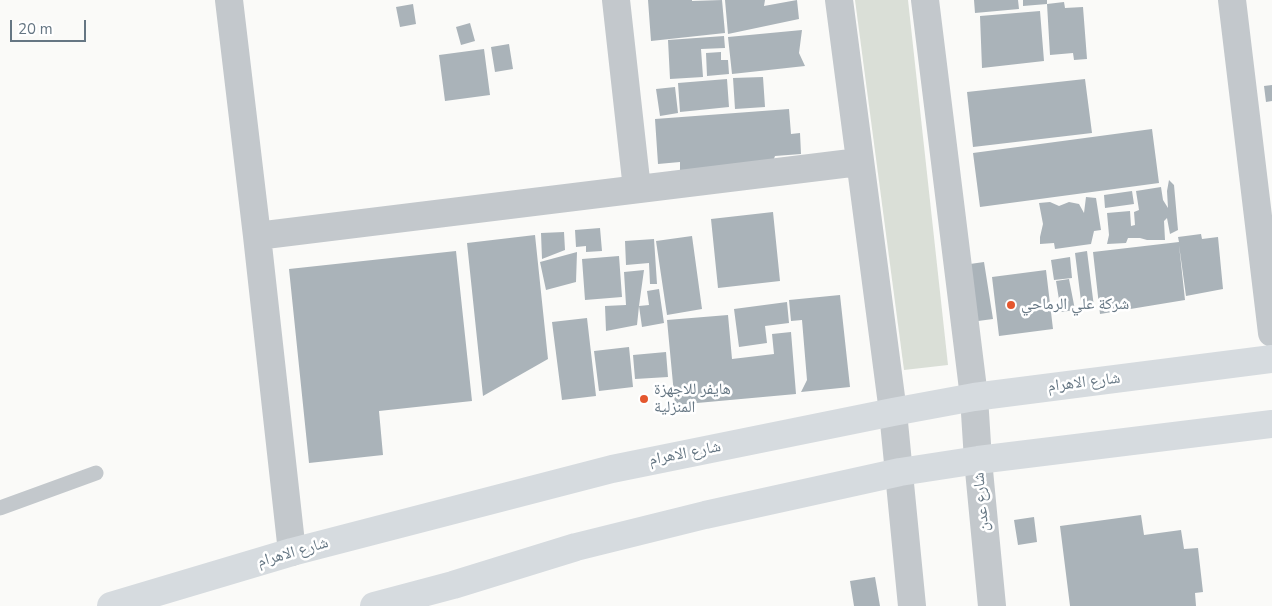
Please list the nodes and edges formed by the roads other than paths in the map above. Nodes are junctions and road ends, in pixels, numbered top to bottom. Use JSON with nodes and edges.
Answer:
{"nodes":[{"id":1,"x":229,"y":0,"type":"edge"},
{"id":2,"x":616,"y":0,"type":"edge"},
{"id":3,"x":839,"y":0,"type":"edge"},
{"id":4,"x":925,"y":0,"type":"edge"},
{"id":5,"x":1232,"y":0,"type":"edge"},
{"id":6,"x":859,"y":162,"type":"junction"},
{"id":7,"x":637,"y":189,"type":"junction"},
{"id":8,"x":257,"y":236,"type":"junction"},
{"id":9,"x":1272,"y":333,"type":"edge"},
{"id":10,"x":1272,"y":359,"type":"edge"},
{"id":11,"x":974,"y":397,"type":"junction"},
{"id":12,"x":893,"y":412,"type":"junction"},
{"id":13,"x":1272,"y":424,"type":"edge"},
{"id":14,"x":978,"y":460,"type":"junction"},
{"id":15,"x":900,"y":472,"type":"junction"},
{"id":16,"x":96,"y":473,"type":"dead end"},
{"id":17,"x":0,"y":508,"type":"edge"},
{"id":18,"x":292,"y":552,"type":"junction"},
{"id":19,"x":111,"y":606,"type":"edge"},
{"id":20,"x":374,"y":606,"type":"edge"},
{"id":21,"x":912,"y":606,"type":"edge"},
{"id":22,"x":992,"y":606,"type":"edge"}],
"edges":[{"from":1,"to":8,"type":"street"},
{"from":2,"to":7,"type":"street"},
{"from":3,"to":6,"type":"street"},
{"from":4,"to":11,"type":"street","name":"شارع عدن"},
{"from":5,"to":9,"type":"street"},
{"from":6,"to":7,"type":"street"},
{"from":6,"to":12,"type":"street"},
{"from":7,"to":8,"type":"street"},
{"from":8,"to":18,"type":"street"},
{"from":10,"to":11,"type":"main road","name":"شارع الاهرام"},
{"from":11,"to":12,"type":"main road","name":"شارع الاهرام"},
{"from":11,"to":14,"type":"street","name":"شارع عدن"},
{"from":12,"to":15,"type":"street"},
{"from":12,"to":18,"type":"main road","name":"شارع الاهرام"},
{"from":13,"to":14,"type":"main road"},
{"from":14,"to":15,"type":"main road"},
{"from":14,"to":22,"type":"street","name":"شارع عدن"},
{"from":15,"to":20,"type":"main road"},
{"from":15,"to":21,"type":"street"},
{"from":16,"to":17,"type":"lane"},
{"from":18,"to":19,"type":"main road","name":"شارع الاهرام"}]}
